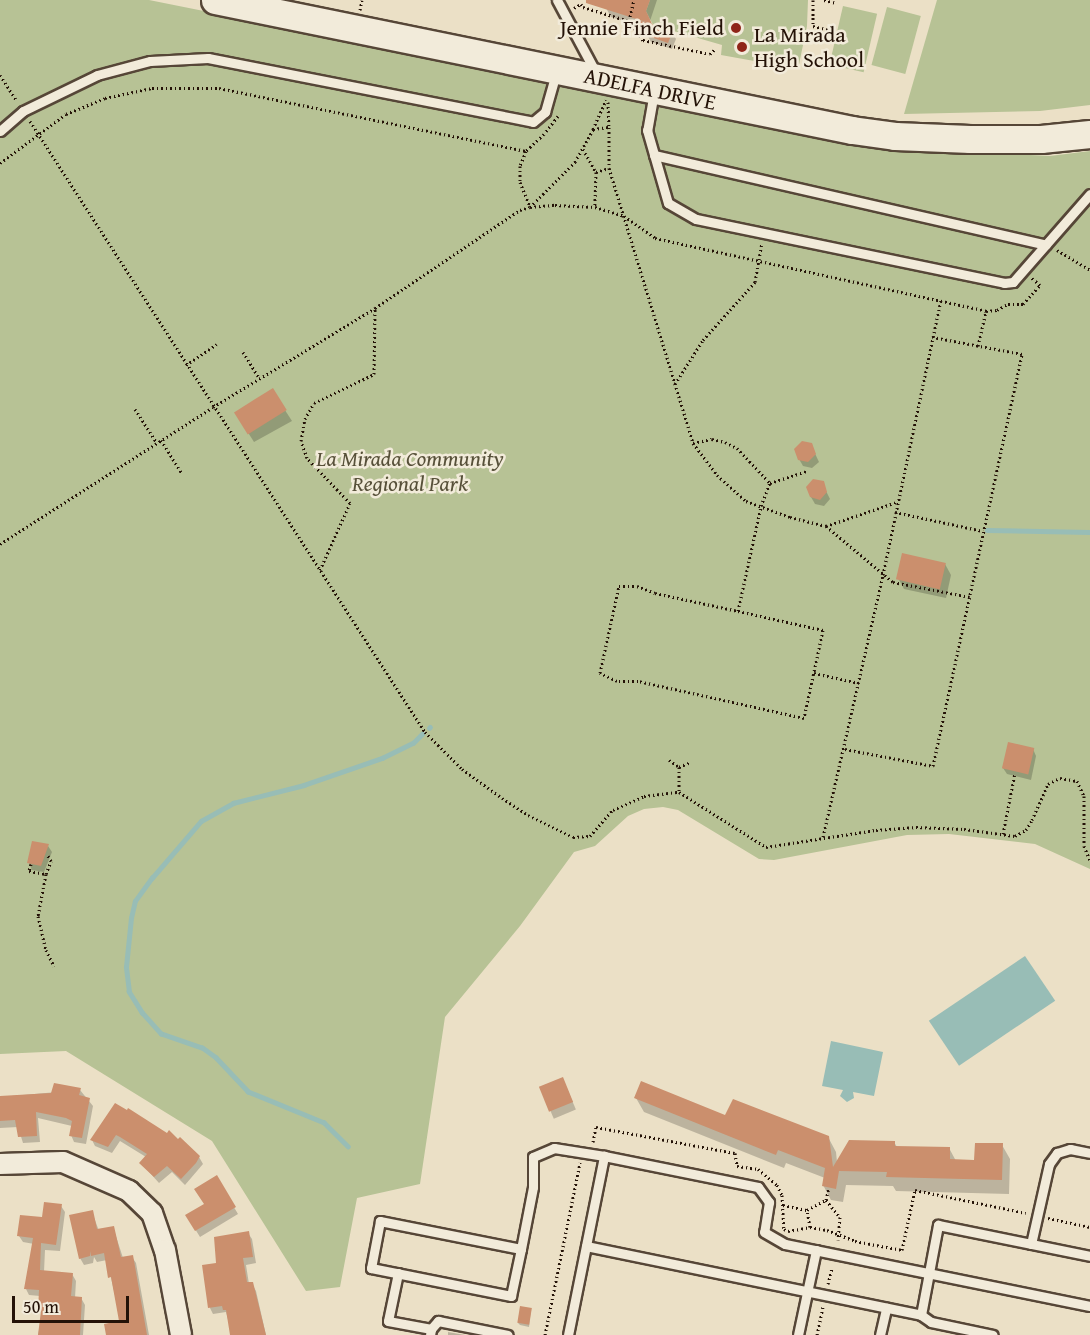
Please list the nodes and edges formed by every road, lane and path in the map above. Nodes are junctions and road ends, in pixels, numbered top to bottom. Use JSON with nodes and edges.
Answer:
{"nodes":[{"id":1,"x":215,"y":0,"type":"edge"},
{"id":2,"x":362,"y":0,"type":"edge"},
{"id":3,"x":557,"y":0,"type":"edge"},
{"id":4,"x":634,"y":0,"type":"edge"},
{"id":5,"x":813,"y":0,"type":"edge"},
{"id":6,"x":824,"y":0,"type":"edge"},
{"id":7,"x":836,"y":3,"type":"dead end"},
{"id":8,"x":573,"y":9,"type":"dead end"},
{"id":9,"x":360,"y":11,"type":"dead end"},
{"id":10,"x":629,"y":21,"type":"junction"},
{"id":11,"x":829,"y":30,"type":"dead end"},
{"id":12,"x":716,"y":48,"type":"dead end"},
{"id":13,"x":556,"y":70,"type":"junction"},
{"id":14,"x":0,"y":75,"type":"edge"},
{"id":15,"x":598,"y":78,"type":"junction"},
{"id":16,"x":655,"y":90,"type":"junction"},
{"id":17,"x":559,"y":110,"type":"dead end"},
{"id":18,"x":23,"y":111,"type":"junction"},
{"id":19,"x":609,"y":127,"type":"junction"},
{"id":20,"x":593,"y":129,"type":"junction"},
{"id":21,"x":0,"y":130,"type":"edge"},
{"id":22,"x":38,"y":133,"type":"junction"},
{"id":23,"x":1090,"y":134,"type":"edge"},
{"id":24,"x":583,"y":148,"type":"junction"},
{"id":25,"x":526,"y":151,"type":"junction"},
{"id":26,"x":654,"y":155,"type":"junction"},
{"id":27,"x":0,"y":163,"type":"edge"},
{"id":28,"x":609,"y":168,"type":"junction"},
{"id":29,"x":596,"y":172,"type":"junction"},
{"id":30,"x":1090,"y":194,"type":"edge"},
{"id":31,"x":530,"y":207,"type":"junction"},
{"id":32,"x":595,"y":207,"type":"junction"},
{"id":33,"x":624,"y":216,"type":"junction"},
{"id":34,"x":764,"y":233,"type":"junction"},
{"id":35,"x":1046,"y":245,"type":"junction"},
{"id":36,"x":1055,"y":249,"type":"dead end"},
{"id":37,"x":758,"y":262,"type":"junction"},
{"id":38,"x":1090,"y":270,"type":"edge"},
{"id":39,"x":941,"y":300,"type":"dead end"},
{"id":40,"x":375,"y":309,"type":"junction"},
{"id":41,"x":986,"y":311,"type":"dead end"},
{"id":42,"x":933,"y":337,"type":"junction"},
{"id":43,"x":217,"y":344,"type":"dead end"},
{"id":44,"x":978,"y":346,"type":"junction"},
{"id":45,"x":243,"y":352,"type":"dead end"},
{"id":46,"x":186,"y":365,"type":"junction"},
{"id":47,"x":259,"y":379,"type":"junction"},
{"id":48,"x":675,"y":384,"type":"junction"},
{"id":49,"x":213,"y":407,"type":"junction"},
{"id":50,"x":135,"y":409,"type":"dead end"},
{"id":51,"x":159,"y":441,"type":"junction"},
{"id":52,"x":693,"y":443,"type":"junction"},
{"id":53,"x":808,"y":471,"type":"dead end"},
{"id":54,"x":181,"y":472,"type":"dead end"},
{"id":55,"x":770,"y":483,"type":"junction"},
{"id":56,"x":897,"y":502,"type":"junction"},
{"id":57,"x":761,"y":506,"type":"junction"},
{"id":58,"x":895,"y":512,"type":"junction"},
{"id":59,"x":826,"y":526,"type":"junction"},
{"id":60,"x":982,"y":531,"type":"junction"},
{"id":61,"x":0,"y":544,"type":"edge"},
{"id":62,"x":320,"y":570,"type":"junction"},
{"id":63,"x":883,"y":575,"type":"junction"},
{"id":64,"x":970,"y":597,"type":"junction"},
{"id":65,"x":738,"y":611,"type":"junction"},
{"id":66,"x":814,"y":673,"type":"junction"},
{"id":67,"x":859,"y":683,"type":"junction"},
{"id":68,"x":845,"y":749,"type":"junction"},
{"id":69,"x":669,"y":760,"type":"dead end"},
{"id":70,"x":691,"y":762,"type":"dead end"},
{"id":71,"x":679,"y":766,"type":"junction"},
{"id":72,"x":1016,"y":773,"type":"dead end"},
{"id":73,"x":679,"y":792,"type":"junction"},
{"id":74,"x":1003,"y":834,"type":"junction"},
{"id":75,"x":823,"y":837,"type":"junction"},
{"id":76,"x":47,"y":854,"type":"dead end"},
{"id":77,"x":1090,"y":859,"type":"edge"},
{"id":78,"x":30,"y":864,"type":"dead end"},
{"id":79,"x":46,"y":874,"type":"junction"},
{"id":80,"x":54,"y":966,"type":"dead end"},
{"id":81,"x":586,"y":1142,"type":"dead end"},
{"id":82,"x":1090,"y":1153,"type":"edge"},
{"id":83,"x":604,"y":1156,"type":"junction"},
{"id":84,"x":580,"y":1162,"type":"dead end"},
{"id":85,"x":0,"y":1164,"type":"edge"},
{"id":86,"x":829,"y":1187,"type":"dead end"},
{"id":87,"x":826,"y":1200,"type":"junction"},
{"id":88,"x":783,"y":1205,"type":"junction"},
{"id":89,"x":807,"y":1210,"type":"junction"},
{"id":90,"x":1028,"y":1214,"type":"dead end"},
{"id":91,"x":1048,"y":1218,"type":"dead end"},
{"id":92,"x":810,"y":1227,"type":"junction"},
{"id":93,"x":1090,"y":1227,"type":"edge"},
{"id":94,"x":839,"y":1234,"type":"junction"},
{"id":95,"x":838,"y":1240,"type":"dead end"},
{"id":96,"x":1031,"y":1244,"type":"junction"},
{"id":97,"x":586,"y":1246,"type":"junction"},
{"id":98,"x":521,"y":1249,"type":"junction"},
{"id":99,"x":816,"y":1250,"type":"junction"},
{"id":100,"x":1090,"y":1256,"type":"edge"},
{"id":101,"x":832,"y":1268,"type":"dead end"},
{"id":102,"x":398,"y":1273,"type":"junction"},
{"id":103,"x":929,"y":1273,"type":"junction"},
{"id":104,"x":828,"y":1284,"type":"dead end"},
{"id":105,"x":807,"y":1292,"type":"junction"},
{"id":106,"x":823,"y":1306,"type":"dead end"},
{"id":107,"x":1090,"y":1306,"type":"edge"},
{"id":108,"x":886,"y":1308,"type":"junction"},
{"id":109,"x":921,"y":1315,"type":"junction"},
{"id":110,"x":430,"y":1332,"type":"edge"},
{"id":111,"x":181,"y":1335,"type":"edge"},
{"id":112,"x":508,"y":1335,"type":"edge"},
{"id":113,"x":545,"y":1335,"type":"edge"},
{"id":114,"x":568,"y":1335,"type":"edge"},
{"id":115,"x":798,"y":1335,"type":"edge"},
{"id":116,"x":817,"y":1335,"type":"edge"},
{"id":117,"x":880,"y":1335,"type":"edge"},
{"id":118,"x":993,"y":1335,"type":"edge"}],
"edges":[{"from":1,"to":13,"type":"street","name":"ADELFA DRIVE"},
{"from":2,"to":9,"type":"path"},
{"from":3,"to":15,"type":"lane"},
{"from":4,"to":10,"type":"path"},
{"from":5,"to":11,"type":"path"},
{"from":6,"to":7,"type":"path"},
{"from":8,"to":10,"type":"path"},
{"from":10,"to":12,"type":"path"},
{"from":13,"to":15,"type":"street","name":"ADELFA DRIVE"},
{"from":13,"to":18,"type":"lane"},
{"from":14,"to":18,"type":"path"},
{"from":15,"to":16,"type":"street","name":"ADELFA DRIVE"},
{"from":16,"to":23,"type":"street","name":"ADELFA DRIVE"},
{"from":16,"to":26,"type":"lane"},
{"from":17,"to":25,"type":"path"},
{"from":18,"to":21,"type":"lane"},
{"from":18,"to":22,"type":"path"},
{"from":19,"to":20,"type":"path"},
{"from":19,"to":20,"type":"path"},
{"from":19,"to":28,"type":"path"},
{"from":20,"to":24,"type":"path"},
{"from":22,"to":25,"type":"path"},
{"from":22,"to":27,"type":"path"},
{"from":22,"to":46,"type":"path"},
{"from":24,"to":29,"type":"path"},
{"from":24,"to":31,"type":"path"},
{"from":25,"to":31,"type":"path"},
{"from":26,"to":34,"type":"lane"},
{"from":26,"to":35,"type":"lane"},
{"from":28,"to":29,"type":"path"},
{"from":28,"to":33,"type":"path"},
{"from":29,"to":32,"type":"path"},
{"from":30,"to":35,"type":"lane"},
{"from":31,"to":32,"type":"path"},
{"from":31,"to":40,"type":"path"},
{"from":32,"to":33,"type":"path"},
{"from":33,"to":37,"type":"path"},
{"from":33,"to":48,"type":"path"},
{"from":34,"to":35,"type":"lane"},
{"from":34,"to":37,"type":"path"},
{"from":36,"to":38,"type":"path"},
{"from":37,"to":48,"type":"path"},
{"from":39,"to":42,"type":"path"},
{"from":40,"to":47,"type":"path"},
{"from":40,"to":62,"type":"path"},
{"from":41,"to":44,"type":"path"},
{"from":42,"to":44,"type":"path"},
{"from":42,"to":56,"type":"path"},
{"from":43,"to":46,"type":"path"},
{"from":44,"to":60,"type":"path"},
{"from":45,"to":47,"type":"path"},
{"from":46,"to":49,"type":"path"},
{"from":47,"to":49,"type":"path"},
{"from":48,"to":52,"type":"path"},
{"from":49,"to":51,"type":"path"},
{"from":49,"to":62,"type":"path"},
{"from":50,"to":51,"type":"path"},
{"from":51,"to":54,"type":"path"},
{"from":51,"to":61,"type":"path"},
{"from":52,"to":55,"type":"path"},
{"from":52,"to":57,"type":"path"},
{"from":53,"to":55,"type":"path"},
{"from":55,"to":57,"type":"path"},
{"from":56,"to":58,"type":"path"},
{"from":56,"to":59,"type":"path"},
{"from":57,"to":59,"type":"path"},
{"from":57,"to":65,"type":"path"},
{"from":58,"to":60,"type":"path"},
{"from":58,"to":63,"type":"path"},
{"from":59,"to":63,"type":"path"},
{"from":60,"to":64,"type":"path"},
{"from":62,"to":73,"type":"path"},
{"from":63,"to":64,"type":"path"},
{"from":63,"to":67,"type":"path"},
{"from":64,"to":68,"type":"path"},
{"from":65,"to":66,"type":"path"},
{"from":65,"to":66,"type":"path"},
{"from":66,"to":67,"type":"path"},
{"from":67,"to":68,"type":"path"},
{"from":68,"to":75,"type":"path"},
{"from":69,"to":71,"type":"path"},
{"from":70,"to":71,"type":"path"},
{"from":71,"to":73,"type":"path"},
{"from":72,"to":74,"type":"path"},
{"from":73,"to":75,"type":"path"},
{"from":74,"to":75,"type":"path"},
{"from":74,"to":77,"type":"path"},
{"from":76,"to":79,"type":"path"},
{"from":78,"to":79,"type":"path"},
{"from":79,"to":80,"type":"path"},
{"from":81,"to":88,"type":"path"},
{"from":82,"to":96,"type":"lane"},
{"from":83,"to":97,"type":"lane"},
{"from":83,"to":98,"type":"lane"},
{"from":83,"to":99,"type":"lane"},
{"from":84,"to":113,"type":"path"},
{"from":85,"to":111,"type":"street"},
{"from":86,"to":87,"type":"path"},
{"from":87,"to":89,"type":"path"},
{"from":87,"to":94,"type":"path"},
{"from":88,"to":89,"type":"path"},
{"from":88,"to":92,"type":"path"},
{"from":89,"to":92,"type":"path"},
{"from":90,"to":94,"type":"path"},
{"from":91,"to":93,"type":"path"},
{"from":92,"to":94,"type":"path"},
{"from":94,"to":95,"type":"path"},
{"from":96,"to":100,"type":"lane"},
{"from":96,"to":103,"type":"lane"},
{"from":97,"to":105,"type":"lane"},
{"from":97,"to":114,"type":"lane"},
{"from":98,"to":102,"type":"lane"},
{"from":98,"to":102,"type":"lane"},
{"from":99,"to":103,"type":"lane"},
{"from":99,"to":105,"type":"lane"},
{"from":101,"to":104,"type":"path"},
{"from":102,"to":110,"type":"lane"},
{"from":103,"to":107,"type":"lane"},
{"from":103,"to":109,"type":"lane"},
{"from":105,"to":108,"type":"lane"},
{"from":105,"to":115,"type":"lane"},
{"from":106,"to":116,"type":"path"},
{"from":108,"to":109,"type":"lane"},
{"from":108,"to":117,"type":"lane"},
{"from":109,"to":118,"type":"lane"},
{"from":110,"to":112,"type":"lane"}]}
